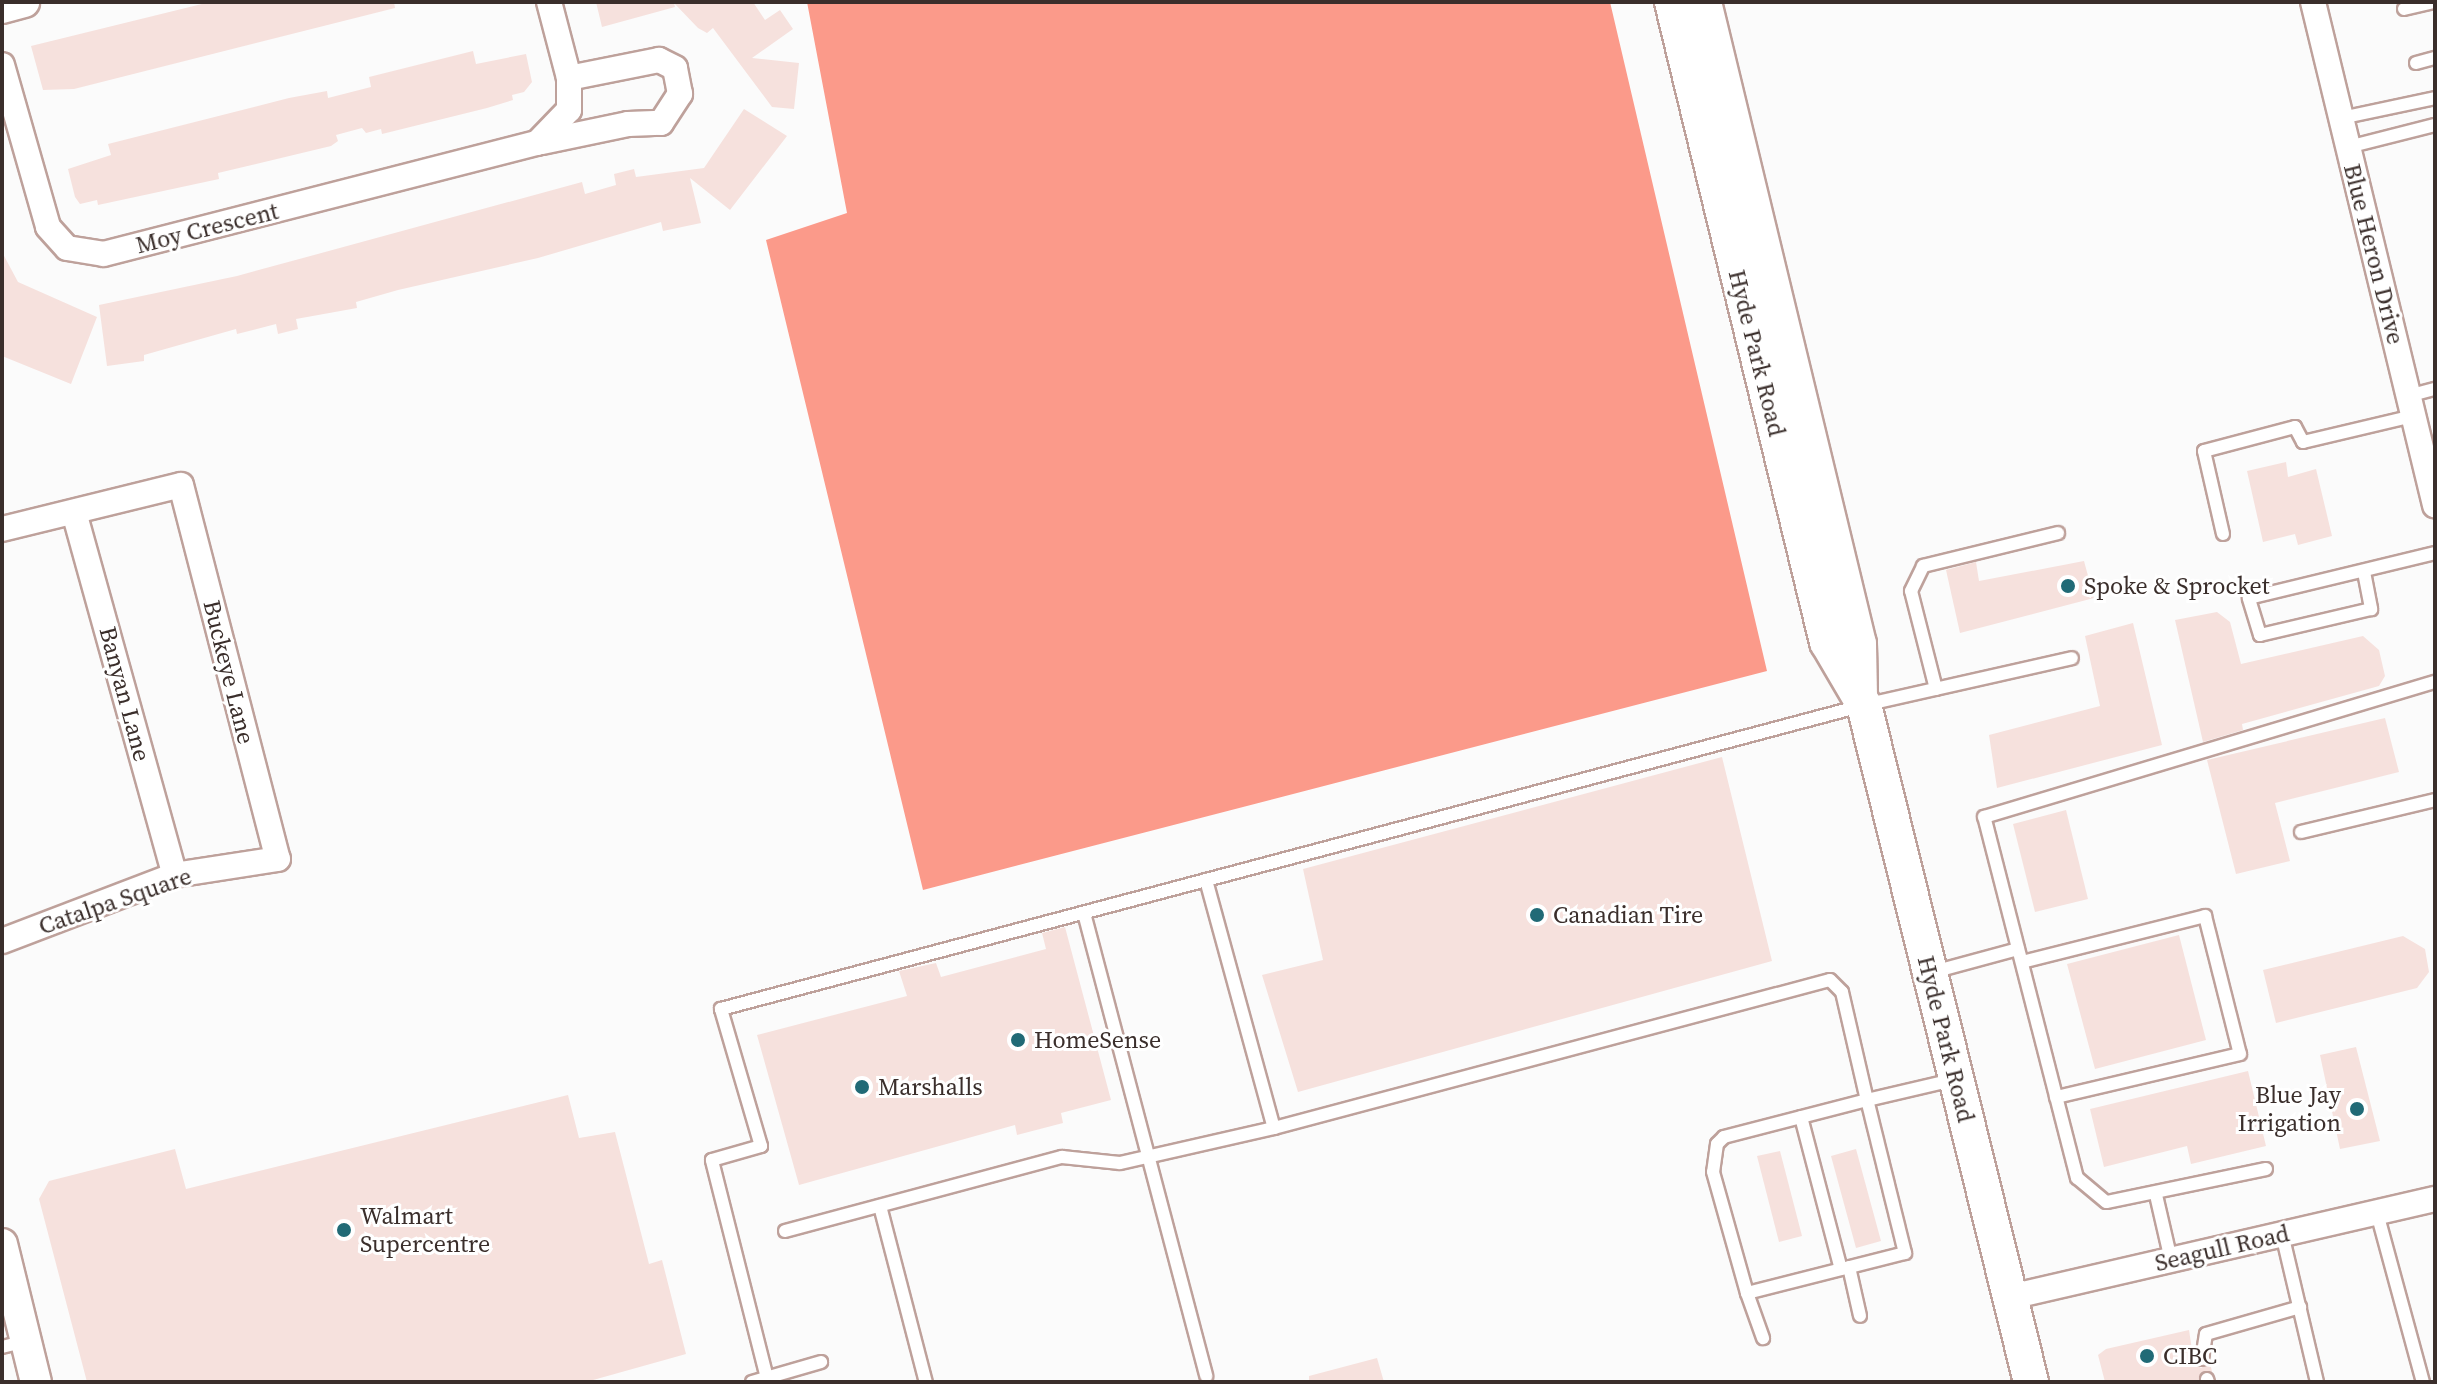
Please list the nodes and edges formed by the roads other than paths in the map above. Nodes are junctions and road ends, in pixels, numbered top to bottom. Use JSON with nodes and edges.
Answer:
{"nodes":[{"id":1,"x":24,"y":2,"type":"edge"},
{"id":2,"x":549,"y":2,"type":"edge"},
{"id":3,"x":1672,"y":2,"type":"edge"},
{"id":4,"x":1704,"y":2,"type":"edge"},
{"id":5,"x":2313,"y":2,"type":"edge"},
{"id":6,"x":2434,"y":2,"type":"edge"},
{"id":7,"x":2,"y":8,"type":"edge"},
{"id":8,"x":2404,"y":9,"type":"dead end"},
{"id":9,"x":2435,"y":58,"type":"edge"},
{"id":10,"x":2416,"y":63,"type":"dead end"},
{"id":11,"x":2,"y":65,"type":"edge"},
{"id":12,"x":569,"y":78,"type":"junction"},
{"id":13,"x":2435,"y":98,"type":"edge"},
{"id":14,"x":2341,"y":118,"type":"junction"},
{"id":15,"x":2435,"y":125,"type":"edge"},
{"id":16,"x":537,"y":143,"type":"junction"},
{"id":17,"x":2348,"y":147,"type":"junction"},
{"id":18,"x":2435,"y":389,"type":"edge"},
{"id":19,"x":2411,"y":406,"type":"junction"},
{"id":20,"x":2433,"y":490,"type":"edge"},
{"id":21,"x":74,"y":512,"type":"junction"},
{"id":22,"x":2,"y":529,"type":"edge"},
{"id":23,"x":2058,"y":533,"type":"dead end"},
{"id":24,"x":2223,"y":534,"type":"dead end"},
{"id":25,"x":2435,"y":553,"type":"edge"},
{"id":26,"x":2364,"y":572,"type":"junction"},
{"id":27,"x":2072,"y":658,"type":"dead end"},
{"id":28,"x":2435,"y":682,"type":"edge"},
{"id":29,"x":1936,"y":689,"type":"junction"},
{"id":30,"x":1862,"y":701,"type":"junction"},
{"id":31,"x":2435,"y":800,"type":"edge"},
{"id":32,"x":2301,"y":832,"type":"dead end"},
{"id":33,"x":278,"y":859,"type":"joint"},
{"id":34,"x":175,"y":875,"type":"junction"},
{"id":35,"x":1206,"y":880,"type":"junction"},
{"id":36,"x":1084,"y":913,"type":"junction"},
{"id":37,"x":2,"y":941,"type":"edge"},
{"id":38,"x":2018,"y":949,"type":"junction"},
{"id":39,"x":2022,"y":962,"type":"junction"},
{"id":40,"x":1930,"y":973,"type":"junction"},
{"id":41,"x":1956,"y":1080,"type":"junction"},
{"id":42,"x":2056,"y":1097,"type":"junction"},
{"id":43,"x":1867,"y":1100,"type":"junction"},
{"id":44,"x":1801,"y":1117,"type":"junction"},
{"id":45,"x":1274,"y":1128,"type":"junction"},
{"id":46,"x":1147,"y":1157,"type":"junction"},
{"id":47,"x":2266,"y":1169,"type":"dead end"},
{"id":48,"x":2156,"y":1195,"type":"junction"},
{"id":49,"x":2435,"y":1199,"type":"edge"},
{"id":50,"x":880,"y":1206,"type":"junction"},
{"id":51,"x":2377,"y":1213,"type":"junction"},
{"id":52,"x":785,"y":1231,"type":"dead end"},
{"id":53,"x":2282,"y":1234,"type":"junction"},
{"id":54,"x":2,"y":1244,"type":"edge"},
{"id":55,"x":2171,"y":1260,"type":"junction"},
{"id":56,"x":1845,"y":1268,"type":"junction"},
{"id":57,"x":1747,"y":1293,"type":"junction"},
{"id":58,"x":2010,"y":1297,"type":"junction"},
{"id":59,"x":2300,"y":1307,"type":"junction"},
{"id":60,"x":1860,"y":1316,"type":"dead end"},
{"id":61,"x":1763,"y":1338,"type":"dead end"},
{"id":62,"x":14,"y":1344,"type":"edge"},
{"id":63,"x":2202,"y":1359,"type":"dead end"},
{"id":64,"x":821,"y":1362,"type":"dead end"},
{"id":65,"x":1206,"y":1376,"type":"dead end"},
{"id":66,"x":767,"y":1380,"type":"edge"},
{"id":67,"x":36,"y":1382,"type":"edge"},
{"id":68,"x":752,"y":1382,"type":"edge"},
{"id":69,"x":926,"y":1382,"type":"edge"},
{"id":70,"x":2031,"y":1382,"type":"edge"},
{"id":71,"x":2317,"y":1382,"type":"edge"},
{"id":72,"x":2423,"y":1382,"type":"edge"}],
"edges":[{"from":1,"to":7,"type":"street"},
{"from":2,"to":12,"type":"street"},
{"from":3,"to":30,"type":"main road","name":"Hyde Park Road"},
{"from":4,"to":30,"type":"main road","name":"Hyde Park Road"},
{"from":5,"to":14,"type":"street","name":"Blue Heron Drive"},
{"from":6,"to":8,"type":"lane"},
{"from":9,"to":10,"type":"lane"},
{"from":11,"to":16,"type":"street","name":"Moy Crescent"},
{"from":12,"to":16,"type":"street"},
{"from":12,"to":16,"type":"street","name":"Moy Crescent"},
{"from":13,"to":14,"type":"lane"},
{"from":14,"to":17,"type":"street","name":"Blue Heron Drive"},
{"from":15,"to":17,"type":"lane"},
{"from":17,"to":19,"type":"street","name":"Blue Heron Drive"},
{"from":18,"to":19,"type":"lane"},
{"from":19,"to":20,"type":"street","name":"Blue Heron Drive"},
{"from":19,"to":24,"type":"lane"},
{"from":21,"to":22,"type":"street"},
{"from":21,"to":33,"type":"street","name":"Buckeye Lane"},
{"from":21,"to":34,"type":"street","name":"Banyan Lane"},
{"from":23,"to":29,"type":"lane"},
{"from":25,"to":26,"type":"lane"},
{"from":26,"to":26,"type":"lane"},
{"from":27,"to":29,"type":"lane"},
{"from":28,"to":38,"type":"lane"},
{"from":29,"to":30,"type":"lane"},
{"from":30,"to":35,"type":"lane"},
{"from":30,"to":40,"type":"main road","name":"Hyde Park Road"},
{"from":31,"to":32,"type":"lane"},
{"from":33,"to":34,"type":"street","name":"Catalpa Square"},
{"from":34,"to":37,"type":"street","name":"Catalpa Square"},
{"from":35,"to":36,"type":"lane"},
{"from":35,"to":45,"type":"lane"},
{"from":36,"to":46,"type":"lane"},
{"from":36,"to":66,"type":"lane"},
{"from":38,"to":39,"type":"lane"},
{"from":38,"to":40,"type":"lane"},
{"from":39,"to":42,"type":"lane"},
{"from":39,"to":42,"type":"lane"},
{"from":40,"to":41,"type":"main road","name":"Hyde Park Road"},
{"from":41,"to":43,"type":"lane"},
{"from":41,"to":58,"type":"main road","name":"Hyde Park Road"},
{"from":42,"to":48,"type":"lane"},
{"from":43,"to":44,"type":"lane"},
{"from":43,"to":45,"type":"lane"},
{"from":43,"to":56,"type":"lane"},
{"from":44,"to":56,"type":"lane"},
{"from":44,"to":57,"type":"lane"},
{"from":45,"to":46,"type":"lane"},
{"from":46,"to":50,"type":"lane"},
{"from":46,"to":65,"type":"lane"},
{"from":47,"to":48,"type":"lane"},
{"from":48,"to":55,"type":"lane"},
{"from":49,"to":51,"type":"street","name":"Seagull Road"},
{"from":50,"to":52,"type":"lane"},
{"from":50,"to":69,"type":"lane"},
{"from":51,"to":53,"type":"street","name":"Seagull Road"},
{"from":51,"to":72,"type":"lane"},
{"from":53,"to":55,"type":"street","name":"Seagull Road"},
{"from":53,"to":59,"type":"lane"},
{"from":54,"to":62,"type":"street"},
{"from":55,"to":58,"type":"street","name":"Seagull Road"},
{"from":56,"to":57,"type":"lane"},
{"from":56,"to":60,"type":"lane"},
{"from":57,"to":61,"type":"lane"},
{"from":58,"to":70,"type":"main road","name":"Hyde Park Road"},
{"from":59,"to":63,"type":"lane"},
{"from":59,"to":71,"type":"lane"},
{"from":62,"to":67,"type":"street"},
{"from":64,"to":66,"type":"lane"},
{"from":66,"to":68,"type":"lane"}]}
